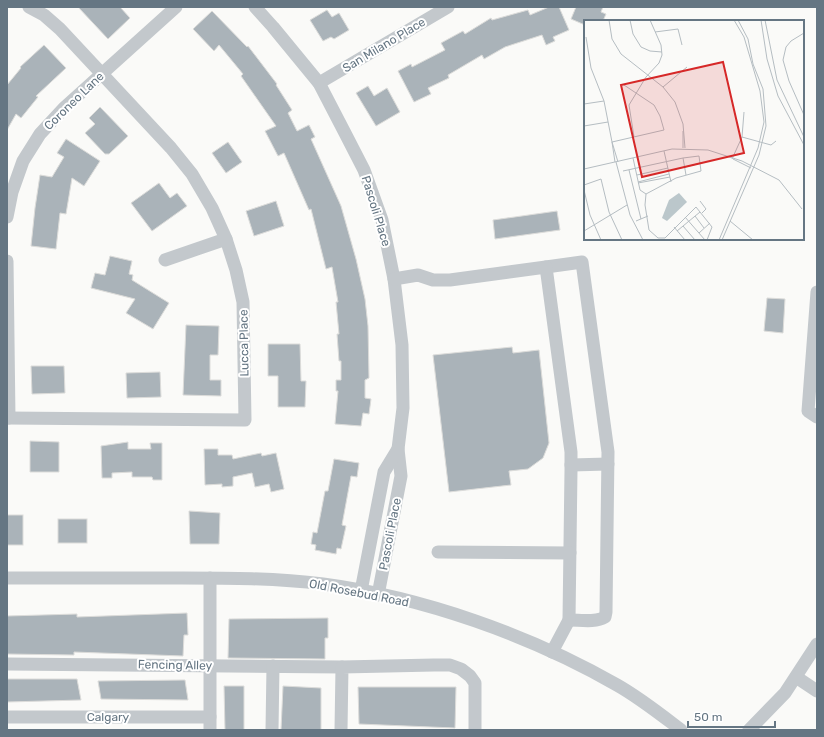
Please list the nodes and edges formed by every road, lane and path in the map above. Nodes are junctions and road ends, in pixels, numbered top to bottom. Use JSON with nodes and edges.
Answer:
{"nodes":[{"id":1,"x":29,"y":7,"type":"edge"},
{"id":2,"x":176,"y":7,"type":"edge"},
{"id":3,"x":255,"y":7,"type":"edge"},
{"id":4,"x":448,"y":7,"type":"edge"},
{"id":5,"x":102,"y":74,"type":"junction"},
{"id":6,"x":319,"y":83,"type":"junction"},
{"id":7,"x":7,"y":217,"type":"edge"},
{"id":8,"x":226,"y":239,"type":"junction"},
{"id":9,"x":164,"y":260,"type":"dead end"},
{"id":10,"x":7,"y":261,"type":"edge"},
{"id":11,"x":546,"y":267,"type":"junction"},
{"id":12,"x":394,"y":279,"type":"junction"},
{"id":13,"x":817,"y":292,"type":"edge"},
{"id":14,"x":817,"y":417,"type":"edge"},
{"id":15,"x":8,"y":418,"type":"edge"},
{"id":16,"x":398,"y":448,"type":"junction"},
{"id":17,"x":608,"y":464,"type":"junction"},
{"id":18,"x":571,"y":465,"type":"junction"},
{"id":19,"x":438,"y":552,"type":"dead end"},
{"id":20,"x":570,"y":553,"type":"junction"},
{"id":21,"x":7,"y":578,"type":"edge"},
{"id":22,"x":210,"y":578,"type":"junction"},
{"id":23,"x":361,"y":591,"type":"junction"},
{"id":24,"x":378,"y":595,"type":"junction"},
{"id":25,"x":569,"y":620,"type":"junction"},
{"id":26,"x":817,"y":644,"type":"edge"},
{"id":27,"x":552,"y":652,"type":"junction"},
{"id":28,"x":7,"y":664,"type":"edge"},
{"id":29,"x":210,"y":666,"type":"junction"},
{"id":30,"x":273,"y":666,"type":"junction"},
{"id":31,"x":342,"y":667,"type":"junction"},
{"id":32,"x":796,"y":677,"type":"junction"},
{"id":33,"x":817,"y":690,"type":"edge"},
{"id":34,"x":7,"y":717,"type":"edge"},
{"id":35,"x":210,"y":724,"type":"edge"},
{"id":36,"x":272,"y":730,"type":"edge"},
{"id":37,"x":341,"y":730,"type":"edge"},
{"id":38,"x":475,"y":730,"type":"edge"},
{"id":39,"x":681,"y":730,"type":"edge"},
{"id":40,"x":749,"y":730,"type":"edge"}],
"edges":[{"from":1,"to":5,"type":"street","name":"Lucca Place"},
{"from":2,"to":5,"type":"street","name":"Coroneo Lane"},
{"from":3,"to":6,"type":"street","name":"Pascoli Place"},
{"from":4,"to":6,"type":"street","name":"San Milano Place"},
{"from":5,"to":7,"type":"street","name":"Coroneo Lane"},
{"from":5,"to":8,"type":"street","name":"Lucca Place"},
{"from":6,"to":12,"type":"street","name":"Pascoli Place"},
{"from":8,"to":9,"type":"street"},
{"from":8,"to":15,"type":"street","name":"Lucca Place"},
{"from":10,"to":15,"type":"street"},
{"from":11,"to":12,"type":"street"},
{"from":11,"to":17,"type":"street"},
{"from":11,"to":18,"type":"street"},
{"from":12,"to":16,"type":"street","name":"Pascoli Place"},
{"from":13,"to":14,"type":"street"},
{"from":16,"to":23,"type":"street","name":"Pascoli Place"},
{"from":16,"to":24,"type":"street","name":"Pascoli Place"},
{"from":17,"to":18,"type":"street"},
{"from":17,"to":25,"type":"street"},
{"from":18,"to":20,"type":"street"},
{"from":19,"to":20,"type":"street"},
{"from":20,"to":25,"type":"street"},
{"from":21,"to":22,"type":"street","name":"Old Rosebud Road"},
{"from":22,"to":23,"type":"street","name":"Old Rosebud Road"},
{"from":22,"to":29,"type":"street"},
{"from":23,"to":24,"type":"street","name":"Old Rosebud Road"},
{"from":24,"to":27,"type":"street","name":"Old Rosebud Road"},
{"from":25,"to":27,"type":"street"},
{"from":26,"to":32,"type":"street"},
{"from":27,"to":39,"type":"street","name":"Old Rosebud Road"},
{"from":28,"to":29,"type":"street","name":"Fencing Alley"},
{"from":29,"to":30,"type":"street","name":"Fencing Alley"},
{"from":29,"to":35,"type":"street"},
{"from":30,"to":31,"type":"street","name":"Fencing Alley"},
{"from":30,"to":36,"type":"street"},
{"from":31,"to":37,"type":"street"},
{"from":31,"to":38,"type":"street","name":"Fencing Alley"},
{"from":32,"to":33,"type":"street"},
{"from":32,"to":40,"type":"street"},
{"from":34,"to":35,"type":"street","name":"Calgary"}]}
